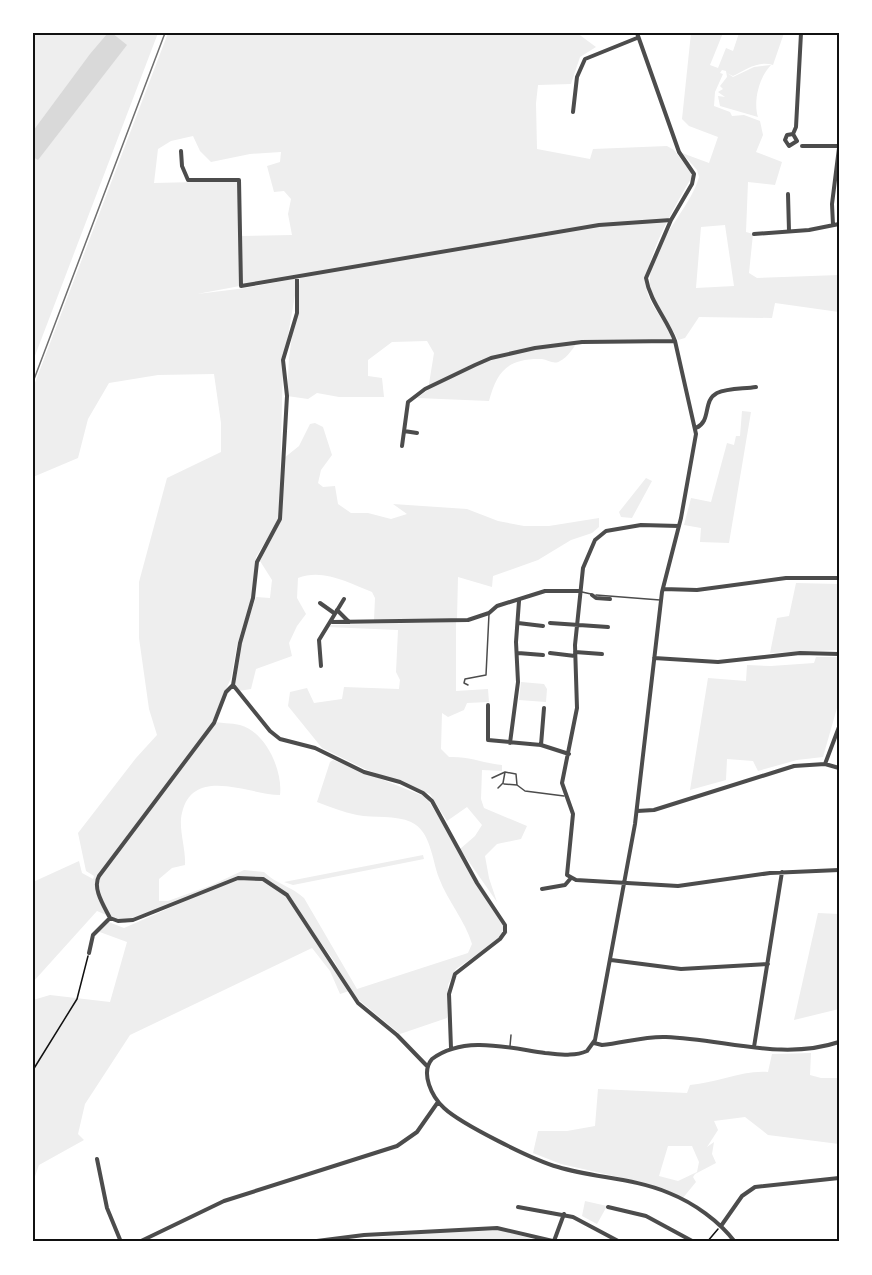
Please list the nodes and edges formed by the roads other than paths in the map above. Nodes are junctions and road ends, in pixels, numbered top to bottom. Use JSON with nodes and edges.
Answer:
{"nodes":[{"id":1,"x":801,"y":33,"type":"edge"},
{"id":2,"x":637,"y":35,"type":"edge"},
{"id":3,"x":573,"y":112,"type":"dead end"},
{"id":4,"x":793,"y":134,"type":"dead end"},
{"id":5,"x":802,"y":146,"type":"dead end"},
{"id":6,"x":839,"y":147,"type":"edge"},
{"id":7,"x":181,"y":151,"type":"dead end"},
{"id":8,"x":788,"y":194,"type":"dead end"},
{"id":9,"x":671,"y":220,"type":"junction"},
{"id":10,"x":836,"y":224,"type":"edge"},
{"id":11,"x":789,"y":231,"type":"junction"},
{"id":12,"x":754,"y":234,"type":"dead end"},
{"id":13,"x":297,"y":277,"type":"junction"},
{"id":14,"x":675,"y":341,"type":"junction"},
{"id":15,"x":756,"y":387,"type":"dead end"},
{"id":16,"x":696,"y":428,"type":"junction"},
{"id":17,"x":404,"y":431,"type":"junction"},
{"id":18,"x":417,"y":433,"type":"dead end"},
{"id":19,"x":402,"y":446,"type":"dead end"},
{"id":20,"x":679,"y":526,"type":"junction"},
{"id":21,"x":839,"y":578,"type":"edge"},
{"id":22,"x":663,"y":589,"type":"junction"},
{"id":23,"x":579,"y":591,"type":"junction"},
{"id":24,"x":592,"y":595,"type":"junction"},
{"id":25,"x":344,"y":599,"type":"dead end"},
{"id":26,"x":610,"y":599,"type":"dead end"},
{"id":27,"x":661,"y":600,"type":"junction"},
{"id":28,"x":519,"y":601,"type":"junction"},
{"id":29,"x":320,"y":603,"type":"dead end"},
{"id":30,"x":335,"y":611,"type":"junction"},
{"id":31,"x":489,"y":613,"type":"junction"},
{"id":32,"x":332,"y":622,"type":"junction"},
{"id":33,"x":349,"y":622,"type":"junction"},
{"id":34,"x":518,"y":623,"type":"junction"},
{"id":35,"x":550,"y":623,"type":"dead end"},
{"id":36,"x":576,"y":625,"type":"junction"},
{"id":37,"x":543,"y":626,"type":"dead end"},
{"id":38,"x":608,"y":627,"type":"dead end"},
{"id":39,"x":519,"y":653,"type":"junction"},
{"id":40,"x":550,"y":653,"type":"dead end"},
{"id":41,"x":575,"y":654,"type":"junction"},
{"id":42,"x":602,"y":654,"type":"dead end"},
{"id":43,"x":839,"y":654,"type":"edge"},
{"id":44,"x":543,"y":655,"type":"dead end"},
{"id":45,"x":654,"y":658,"type":"junction"},
{"id":46,"x":321,"y":666,"type":"dead end"},
{"id":47,"x":233,"y":685,"type":"junction"},
{"id":48,"x":468,"y":685,"type":"dead end"},
{"id":49,"x":488,"y":705,"type":"dead end"},
{"id":50,"x":544,"y":708,"type":"dead end"},
{"id":51,"x":839,"y":727,"type":"edge"},
{"id":52,"x":510,"y":743,"type":"junction"},
{"id":53,"x":541,"y":745,"type":"junction"},
{"id":54,"x":569,"y":754,"type":"junction"},
{"id":55,"x":825,"y":764,"type":"junction"},
{"id":56,"x":839,"y":768,"type":"edge"},
{"id":57,"x":506,"y":772,"type":"junction"},
{"id":58,"x":492,"y":778,"type":"dead end"},
{"id":59,"x":503,"y":783,"type":"junction"},
{"id":60,"x":517,"y":785,"type":"junction"},
{"id":61,"x":498,"y":788,"type":"dead end"},
{"id":62,"x":565,"y":796,"type":"junction"},
{"id":63,"x":637,"y":811,"type":"junction"},
{"id":64,"x":839,"y":870,"type":"edge"},
{"id":65,"x":782,"y":872,"type":"junction"},
{"id":66,"x":571,"y":878,"type":"junction"},
{"id":67,"x":625,"y":884,"type":"junction"},
{"id":68,"x":542,"y":889,"type":"dead end"},
{"id":69,"x":110,"y":918,"type":"junction"},
{"id":70,"x":88,"y":953,"type":"road end"},
{"id":71,"x":611,"y":960,"type":"junction"},
{"id":72,"x":768,"y":964,"type":"junction"},
{"id":73,"x":511,"y":1035,"type":"dead end"},
{"id":74,"x":839,"y":1042,"type":"edge"},
{"id":75,"x":594,"y":1043,"type":"junction"},
{"id":76,"x":754,"y":1047,"type":"junction"},
{"id":77,"x":451,"y":1048,"type":"junction"},
{"id":78,"x":510,"y":1049,"type":"junction"},
{"id":79,"x":427,"y":1066,"type":"junction"},
{"id":80,"x":438,"y":1102,"type":"junction"},
{"id":81,"x":97,"y":1159,"type":"dead end"},
{"id":82,"x":839,"y":1178,"type":"edge"},
{"id":83,"x":518,"y":1207,"type":"dead end"},
{"id":84,"x":608,"y":1207,"type":"dead end"},
{"id":85,"x":564,"y":1214,"type":"junction"},
{"id":86,"x":721,"y":1226,"type":"junction"},
{"id":87,"x":555,"y":1241,"type":"edge"},
{"id":88,"x":121,"y":1242,"type":"edge"},
{"id":89,"x":139,"y":1242,"type":"edge"},
{"id":90,"x":309,"y":1242,"type":"edge"},
{"id":91,"x":620,"y":1242,"type":"edge"},
{"id":92,"x":694,"y":1242,"type":"edge"},
{"id":93,"x":735,"y":1242,"type":"edge"}],
"edges":[{"from":1,"to":4,"type":"street"},
{"from":2,"to":3,"type":"street"},
{"from":2,"to":9,"type":"street"},
{"from":5,"to":6,"type":"street"},
{"from":6,"to":10,"type":"street"},
{"from":7,"to":13,"type":"street"},
{"from":8,"to":11,"type":"street"},
{"from":9,"to":13,"type":"street"},
{"from":9,"to":14,"type":"street"},
{"from":10,"to":11,"type":"street"},
{"from":11,"to":12,"type":"street"},
{"from":13,"to":47,"type":"street"},
{"from":14,"to":16,"type":"street"},
{"from":14,"to":17,"type":"street"},
{"from":15,"to":16,"type":"street"},
{"from":16,"to":20,"type":"street"},
{"from":17,"to":18,"type":"street"},
{"from":17,"to":19,"type":"street"},
{"from":20,"to":22,"type":"street"},
{"from":20,"to":23,"type":"street"},
{"from":21,"to":22,"type":"street"},
{"from":22,"to":27,"type":"street"},
{"from":23,"to":24,"type":"lane"},
{"from":23,"to":28,"type":"street"},
{"from":23,"to":36,"type":"street"},
{"from":24,"to":26,"type":"street"},
{"from":24,"to":27,"type":"lane"},
{"from":25,"to":30,"type":"street"},
{"from":27,"to":45,"type":"street"},
{"from":28,"to":31,"type":"street"},
{"from":28,"to":34,"type":"street"},
{"from":29,"to":30,"type":"street"},
{"from":30,"to":32,"type":"street"},
{"from":30,"to":33,"type":"street"},
{"from":31,"to":33,"type":"street"},
{"from":31,"to":48,"type":"lane"},
{"from":32,"to":33,"type":"street"},
{"from":32,"to":46,"type":"street"},
{"from":34,"to":37,"type":"street"},
{"from":34,"to":39,"type":"street"},
{"from":35,"to":36,"type":"street"},
{"from":36,"to":38,"type":"street"},
{"from":36,"to":41,"type":"street"},
{"from":39,"to":44,"type":"street"},
{"from":39,"to":52,"type":"street"},
{"from":40,"to":41,"type":"street"},
{"from":41,"to":42,"type":"street"},
{"from":41,"to":54,"type":"street"},
{"from":43,"to":45,"type":"street"},
{"from":45,"to":63,"type":"street"},
{"from":47,"to":69,"type":"street"},
{"from":47,"to":77,"type":"street"},
{"from":49,"to":52,"type":"street"},
{"from":50,"to":53,"type":"street"},
{"from":51,"to":55,"type":"street"},
{"from":52,"to":53,"type":"street"},
{"from":53,"to":54,"type":"street"},
{"from":54,"to":62,"type":"street"},
{"from":55,"to":56,"type":"street"},
{"from":55,"to":63,"type":"street"},
{"from":57,"to":58,"type":"lane"},
{"from":57,"to":59,"type":"lane"},
{"from":57,"to":60,"type":"lane"},
{"from":59,"to":60,"type":"lane"},
{"from":59,"to":61,"type":"lane"},
{"from":60,"to":62,"type":"lane"},
{"from":62,"to":66,"type":"street"},
{"from":63,"to":67,"type":"street"},
{"from":64,"to":65,"type":"street"},
{"from":65,"to":67,"type":"street"},
{"from":65,"to":72,"type":"street"},
{"from":66,"to":67,"type":"street"},
{"from":66,"to":68,"type":"street"},
{"from":67,"to":71,"type":"street"},
{"from":69,"to":70,"type":"street"},
{"from":69,"to":79,"type":"street"},
{"from":71,"to":72,"type":"street"},
{"from":71,"to":75,"type":"street"},
{"from":72,"to":76,"type":"street"},
{"from":73,"to":78,"type":"lane"},
{"from":74,"to":76,"type":"street"},
{"from":75,"to":76,"type":"street"},
{"from":75,"to":78,"type":"street"},
{"from":77,"to":78,"type":"street"},
{"from":77,"to":79,"type":"street"},
{"from":79,"to":80,"type":"street"},
{"from":80,"to":86,"type":"street"},
{"from":80,"to":89,"type":"street"},
{"from":81,"to":88,"type":"street"},
{"from":82,"to":86,"type":"street"},
{"from":83,"to":85,"type":"street"},
{"from":84,"to":92,"type":"street"},
{"from":85,"to":87,"type":"street"},
{"from":85,"to":91,"type":"street"},
{"from":86,"to":93,"type":"street"},
{"from":87,"to":90,"type":"street"}]}
